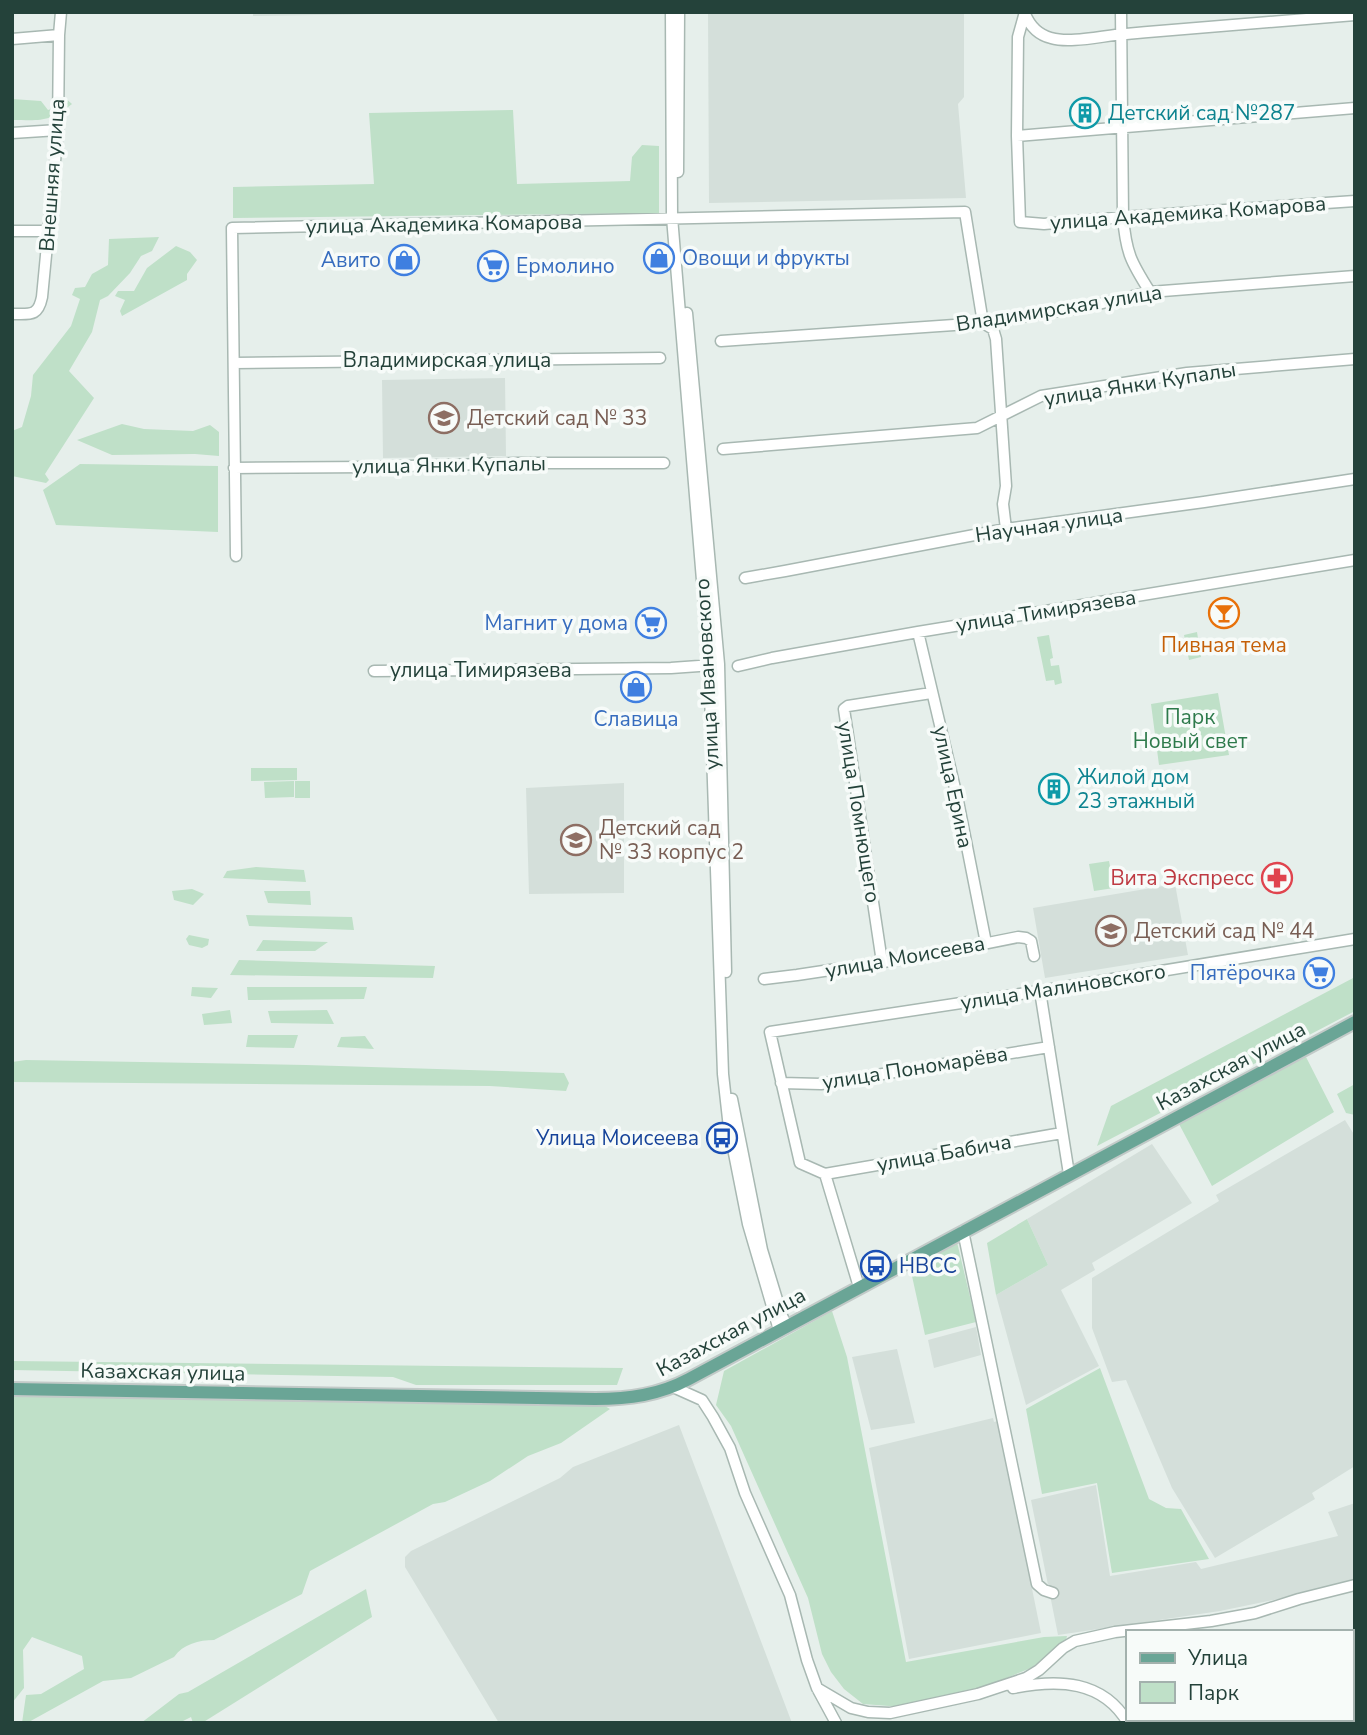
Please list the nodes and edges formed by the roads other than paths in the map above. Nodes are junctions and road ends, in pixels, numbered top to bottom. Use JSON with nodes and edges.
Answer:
{"nodes":[{"id":1,"x":61,"y":12,"type":"edge"},
{"id":2,"x":671,"y":12,"type":"edge"},
{"id":3,"x":679,"y":12,"type":"edge"},
{"id":4,"x":1121,"y":12,"type":"edge"},
{"id":5,"x":1025,"y":13,"type":"edge"},
{"id":6,"x":1355,"y":15,"type":"edge"},
{"id":7,"x":1122,"y":34,"type":"junction"},
{"id":8,"x":59,"y":35,"type":"junction"},
{"id":9,"x":12,"y":39,"type":"edge"},
{"id":10,"x":1355,"y":108,"type":"edge"},
{"id":11,"x":1122,"y":126,"type":"junction"},
{"id":12,"x":58,"y":130,"type":"junction"},
{"id":13,"x":12,"y":133,"type":"edge"},
{"id":14,"x":1017,"y":136,"type":"junction"},
{"id":15,"x":1355,"y":201,"type":"edge"},
{"id":16,"x":675,"y":217,"type":"junction"},
{"id":17,"x":1123,"y":217,"type":"junction"},
{"id":18,"x":12,"y":231,"type":"edge"},
{"id":19,"x":47,"y":231,"type":"junction"},
{"id":20,"x":1355,"y":276,"type":"edge"},
{"id":21,"x":1150,"y":292,"type":"junction"},
{"id":22,"x":12,"y":314,"type":"edge"},
{"id":23,"x":983,"y":323,"type":"junction"},
{"id":24,"x":721,"y":341,"type":"dead end"},
{"id":25,"x":660,"y":358,"type":"dead end"},
{"id":26,"x":1355,"y":359,"type":"edge"},
{"id":27,"x":234,"y":363,"type":"junction"},
{"id":28,"x":1002,"y":416,"type":"junction"},
{"id":29,"x":723,"y":449,"type":"dead end"},
{"id":30,"x":664,"y":463,"type":"dead end"},
{"id":31,"x":234,"y":468,"type":"junction"},
{"id":32,"x":1355,"y":478,"type":"edge"},
{"id":33,"x":1006,"y":529,"type":"junction"},
{"id":34,"x":236,"y":556,"type":"dead end"},
{"id":35,"x":1355,"y":560,"type":"edge"},
{"id":36,"x":745,"y":578,"type":"dead end"},
{"id":37,"x":918,"y":632,"type":"junction"},
{"id":38,"x":714,"y":664,"type":"junction"},
{"id":39,"x":738,"y":666,"type":"dead end"},
{"id":40,"x":374,"y":671,"type":"dead end"},
{"id":41,"x":931,"y":693,"type":"junction"},
{"id":42,"x":1355,"y":939,"type":"edge"},
{"id":43,"x":986,"y":943,"type":"junction"},
{"id":44,"x":1034,"y":956,"type":"dead end"},
{"id":45,"x":882,"y":962,"type":"junction"},
{"id":46,"x":764,"y":979,"type":"dead end"},
{"id":47,"x":1040,"y":991,"type":"junction"},
{"id":48,"x":1355,"y":1022,"type":"edge"},
{"id":49,"x":1049,"y":1046,"type":"junction"},
{"id":50,"x":781,"y":1083,"type":"junction"},
{"id":51,"x":1062,"y":1133,"type":"junction"},
{"id":52,"x":825,"y":1174,"type":"junction"},
{"id":53,"x":1069,"y":1174,"type":"junction"},
{"id":54,"x":963,"y":1231,"type":"junction"},
{"id":55,"x":859,"y":1287,"type":"junction"},
{"id":56,"x":783,"y":1328,"type":"junction"},
{"id":57,"x":673,"y":1387,"type":"junction"},
{"id":58,"x":12,"y":1389,"type":"edge"},
{"id":59,"x":1355,"y":1585,"type":"edge"},
{"id":60,"x":1053,"y":1593,"type":"dead end"},
{"id":61,"x":1132,"y":1630,"type":"edge"},
{"id":62,"x":1126,"y":1631,"type":"edge"},
{"id":63,"x":817,"y":1688,"type":"junction"},
{"id":64,"x":978,"y":1694,"type":"junction"},
{"id":65,"x":1126,"y":1720,"type":"edge"},
{"id":66,"x":836,"y":1723,"type":"edge"}],
"edges":[{"from":1,"to":8,"type":"street","name":"Внешняя улица"},
{"from":2,"to":16,"type":"street","name":"улица Ивановского"},
{"from":3,"to":16,"type":"street","name":"улица Ивановского"},
{"from":4,"to":7,"type":"street"},
{"from":5,"to":7,"type":"street"},
{"from":5,"to":14,"type":"street"},
{"from":6,"to":7,"type":"street"},
{"from":7,"to":11,"type":"street"},
{"from":8,"to":9,"type":"street"},
{"from":8,"to":12,"type":"street","name":"Внешняя улица"},
{"from":10,"to":11,"type":"street"},
{"from":11,"to":14,"type":"street"},
{"from":11,"to":17,"type":"street"},
{"from":12,"to":13,"type":"street"},
{"from":12,"to":19,"type":"street","name":"Внешняя улица"},
{"from":14,"to":17,"type":"street","name":"улица Академика Комарова"},
{"from":15,"to":17,"type":"street","name":"улица Академика Комарова"},
{"from":16,"to":23,"type":"street","name":"улица Академика Комарова"},
{"from":16,"to":27,"type":"street","name":"улица Академика Комарова"},
{"from":16,"to":38,"type":"street","name":"улица Ивановского"},
{"from":17,"to":21,"type":"street"},
{"from":18,"to":19,"type":"street"},
{"from":19,"to":22,"type":"street","name":"Внешняя улица"},
{"from":20,"to":21,"type":"street","name":"Владимирская улица"},
{"from":21,"to":23,"type":"street","name":"Владимирская улица"},
{"from":23,"to":24,"type":"street","name":"Владимирская улица"},
{"from":23,"to":28,"type":"street"},
{"from":25,"to":27,"type":"street","name":"Владимирская улица"},
{"from":26,"to":28,"type":"street","name":"улица Янки Купалы"},
{"from":27,"to":31,"type":"street"},
{"from":28,"to":29,"type":"street","name":"улица Янки Купалы"},
{"from":28,"to":33,"type":"street"},
{"from":30,"to":31,"type":"street","name":"улица Янки Купалы"},
{"from":31,"to":34,"type":"street"},
{"from":32,"to":33,"type":"street","name":"Научная улица"},
{"from":33,"to":36,"type":"street","name":"Научная улица"},
{"from":35,"to":37,"type":"street","name":"улица Тимирязева"},
{"from":37,"to":39,"type":"street","name":"улица Тимирязева"},
{"from":37,"to":41,"type":"street","name":"улица Ерина"},
{"from":38,"to":40,"type":"street","name":"улица Тимирязева"},
{"from":38,"to":56,"type":"street","name":"улица Ивановского"},
{"from":41,"to":43,"type":"street","name":"улица Ерина"},
{"from":41,"to":45,"type":"street","name":"улица Помнющего"},
{"from":42,"to":47,"type":"street","name":"улица Малиновского"},
{"from":43,"to":44,"type":"street","name":"улица Моисеева"},
{"from":43,"to":45,"type":"street","name":"улица Моисеева"},
{"from":45,"to":46,"type":"street","name":"улица Моисеева"},
{"from":47,"to":49,"type":"street"},
{"from":47,"to":50,"type":"street","name":"улица Малиновского"},
{"from":48,"to":53,"type":"main road","name":"Казахская улица"},
{"from":49,"to":50,"type":"street","name":"улица Пономарёва"},
{"from":49,"to":51,"type":"street"},
{"from":50,"to":52,"type":"street"},
{"from":51,"to":52,"type":"street","name":"улица Бабича"},
{"from":51,"to":53,"type":"street"},
{"from":52,"to":55,"type":"street"},
{"from":53,"to":54,"type":"main road","name":"Казахская улица"},
{"from":54,"to":55,"type":"main road","name":"Казахская улица"},
{"from":54,"to":60,"type":"street"},
{"from":55,"to":56,"type":"main road","name":"Казахская улица"},
{"from":56,"to":57,"type":"main road","name":"Казахская улица"},
{"from":57,"to":58,"type":"main road","name":"Казахская улица"},
{"from":57,"to":63,"type":"street"},
{"from":59,"to":61,"type":"street"},
{"from":62,"to":64,"type":"street"},
{"from":63,"to":64,"type":"street"},
{"from":63,"to":66,"type":"street"},
{"from":64,"to":65,"type":"street"}]}
